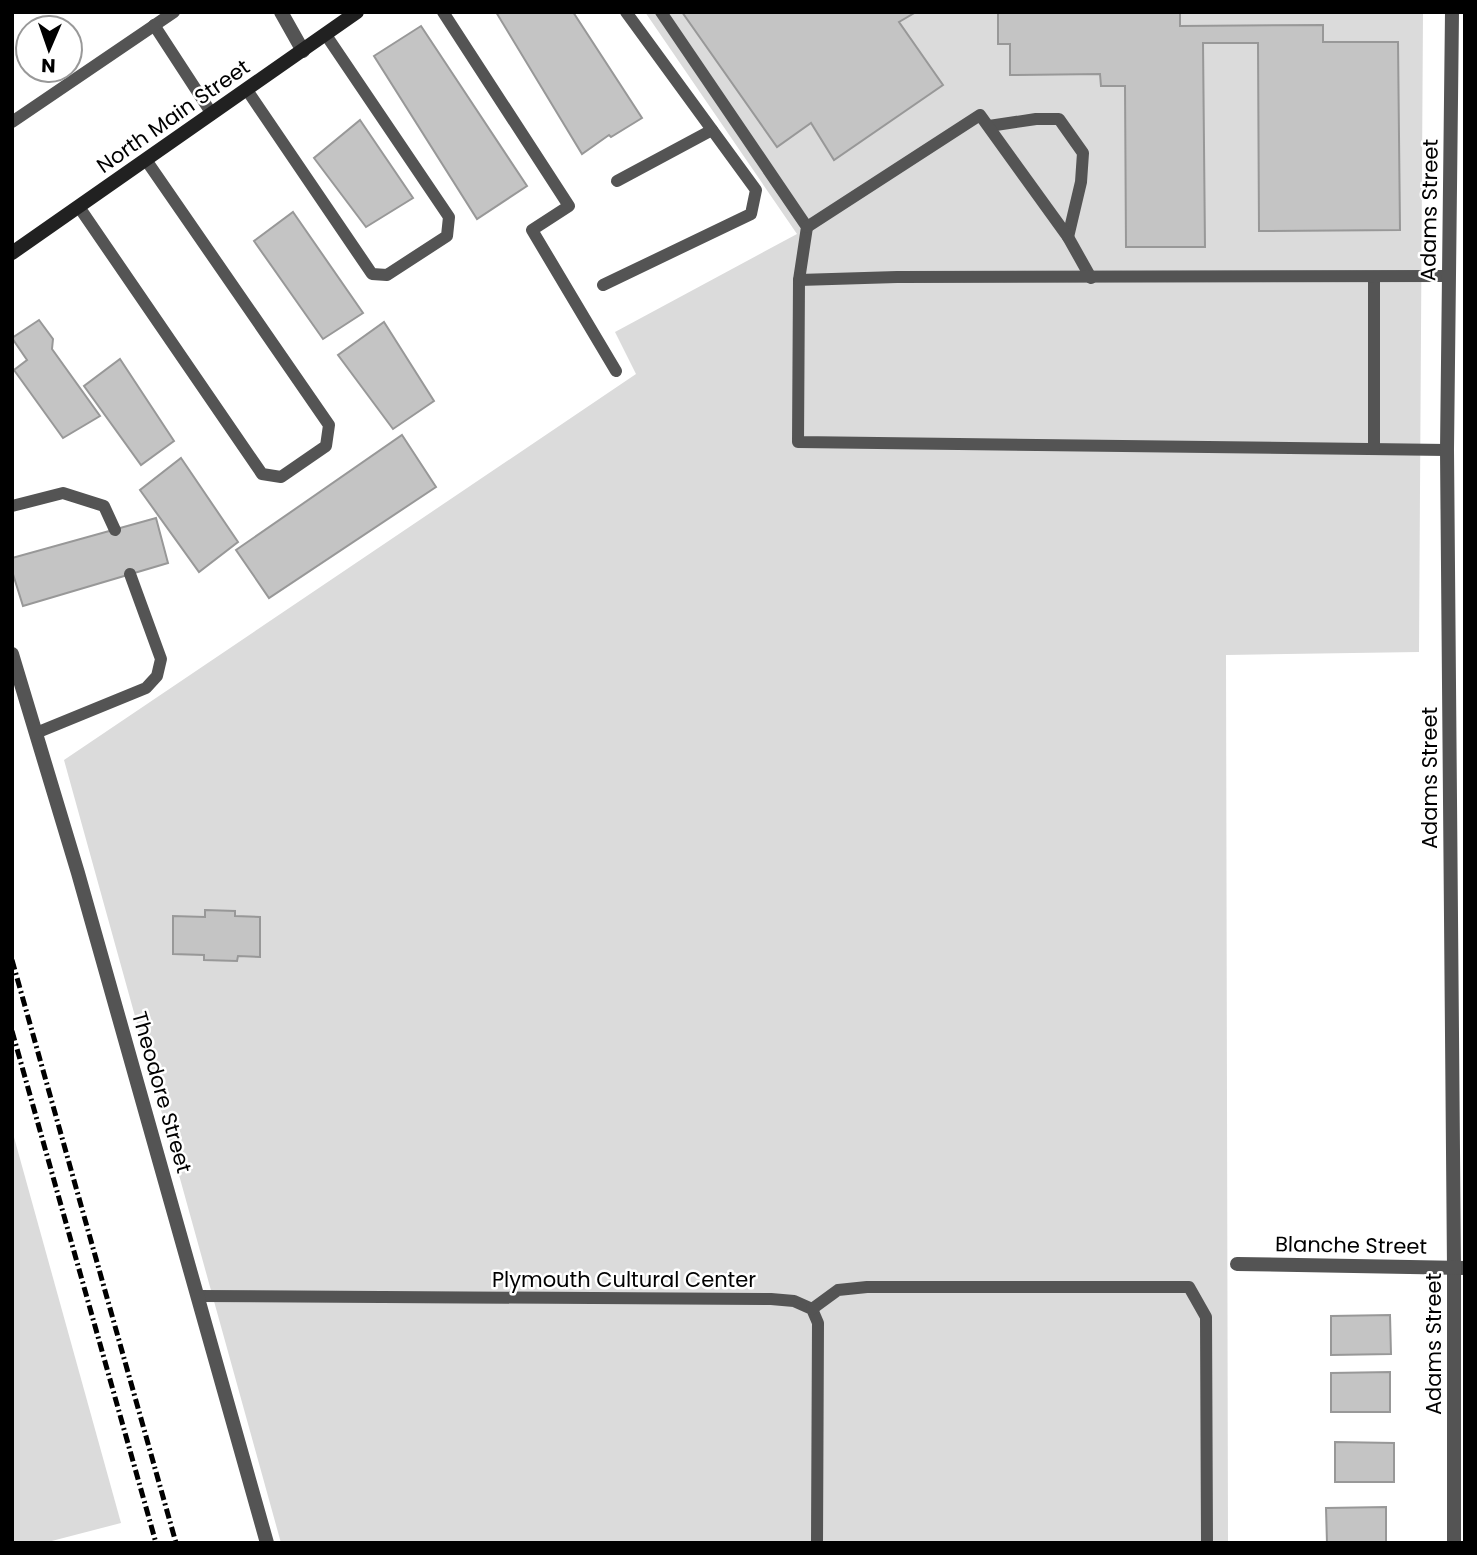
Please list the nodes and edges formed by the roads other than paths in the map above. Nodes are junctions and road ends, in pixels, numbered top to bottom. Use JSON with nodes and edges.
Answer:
{"nodes":[{"id":1,"x":174,"y":12,"type":"edge"},
{"id":2,"x":281,"y":12,"type":"edge"},
{"id":3,"x":357,"y":12,"type":"edge"},
{"id":4,"x":443,"y":12,"type":"edge"},
{"id":5,"x":626,"y":12,"type":"edge"},
{"id":6,"x":661,"y":12,"type":"edge"},
{"id":7,"x":1452,"y":12,"type":"edge"},
{"id":8,"x":154,"y":25,"type":"junction"},
{"id":9,"x":326,"y":35,"type":"junction"},
{"id":10,"x":303,"y":51,"type":"junction"},
{"id":11,"x":247,"y":90,"type":"junction"},
{"id":12,"x":212,"y":114,"type":"junction"},
{"id":13,"x":12,"y":122,"type":"edge"},
{"id":14,"x":989,"y":126,"type":"junction"},
{"id":15,"x":712,"y":130,"type":"junction"},
{"id":16,"x":146,"y":160,"type":"junction"},
{"id":17,"x":617,"y":181,"type":"dead end"},
{"id":18,"x":79,"y":207,"type":"junction"},
{"id":19,"x":807,"y":227,"type":"junction"},
{"id":20,"x":1068,"y":237,"type":"junction"},
{"id":21,"x":14,"y":247,"type":"edge"},
{"id":22,"x":1449,"y":276,"type":"junction"},
{"id":23,"x":1374,"y":277,"type":"junction"},
{"id":24,"x":1091,"y":278,"type":"junction"},
{"id":25,"x":799,"y":280,"type":"junction"},
{"id":26,"x":603,"y":285,"type":"dead end"},
{"id":27,"x":616,"y":372,"type":"dead end"},
{"id":28,"x":1374,"y":448,"type":"junction"},
{"id":29,"x":1447,"y":450,"type":"junction"},
{"id":30,"x":12,"y":506,"type":"edge"},
{"id":31,"x":115,"y":530,"type":"dead end"},
{"id":32,"x":130,"y":574,"type":"dead end"},
{"id":33,"x":12,"y":654,"type":"edge"},
{"id":34,"x":36,"y":733,"type":"junction"},
{"id":35,"x":1237,"y":1264,"type":"dead end"},
{"id":36,"x":1460,"y":1268,"type":"edge"},
{"id":37,"x":198,"y":1296,"type":"junction"},
{"id":38,"x":812,"y":1309,"type":"junction"},
{"id":39,"x":267,"y":1543,"type":"edge"},
{"id":40,"x":817,"y":1543,"type":"edge"},
{"id":41,"x":1207,"y":1543,"type":"edge"},
{"id":42,"x":1454,"y":1543,"type":"edge"}],
"edges":[{"from":1,"to":8,"type":"lane"},
{"from":2,"to":10,"type":"street"},
{"from":3,"to":9,"type":"main road","name":"North Main Street"},
{"from":4,"to":27,"type":"lane"},
{"from":5,"to":15,"type":"lane"},
{"from":6,"to":19,"type":"lane"},
{"from":7,"to":22,"type":"street","name":"Adams Street"},
{"from":8,"to":12,"type":"lane"},
{"from":8,"to":13,"type":"lane"},
{"from":9,"to":10,"type":"main road","name":"North Main Street"},
{"from":9,"to":11,"type":"lane"},
{"from":10,"to":11,"type":"main road","name":"North Main Street"},
{"from":11,"to":12,"type":"main road","name":"North Main Street"},
{"from":12,"to":16,"type":"main road","name":"North Main Street"},
{"from":14,"to":19,"type":"lane"},
{"from":14,"to":20,"type":"lane"},
{"from":14,"to":20,"type":"lane"},
{"from":15,"to":17,"type":"lane"},
{"from":15,"to":26,"type":"lane"},
{"from":16,"to":18,"type":"main road","name":"North Main Street"},
{"from":16,"to":18,"type":"lane"},
{"from":18,"to":21,"type":"main road","name":"North Main Street"},
{"from":19,"to":25,"type":"lane"},
{"from":20,"to":24,"type":"lane"},
{"from":22,"to":23,"type":"lane"},
{"from":22,"to":29,"type":"street","name":"Adams Street"},
{"from":23,"to":24,"type":"lane"},
{"from":23,"to":28,"type":"lane"},
{"from":24,"to":25,"type":"lane"},
{"from":25,"to":28,"type":"lane"},
{"from":28,"to":29,"type":"lane"},
{"from":29,"to":36,"type":"street","name":"Adams Street"},
{"from":30,"to":31,"type":"lane"},
{"from":32,"to":34,"type":"lane"},
{"from":33,"to":34,"type":"street","name":"Theodore Street"},
{"from":34,"to":37,"type":"street","name":"Theodore Street"},
{"from":35,"to":36,"type":"street","name":"Blanche Street"},
{"from":36,"to":42,"type":"street","name":"Adams Street"},
{"from":37,"to":38,"type":"lane","name":"Plymouth Cultural Center"},
{"from":37,"to":39,"type":"street","name":"Theodore Street"},
{"from":38,"to":40,"type":"lane"},
{"from":38,"to":41,"type":"lane"}]}
